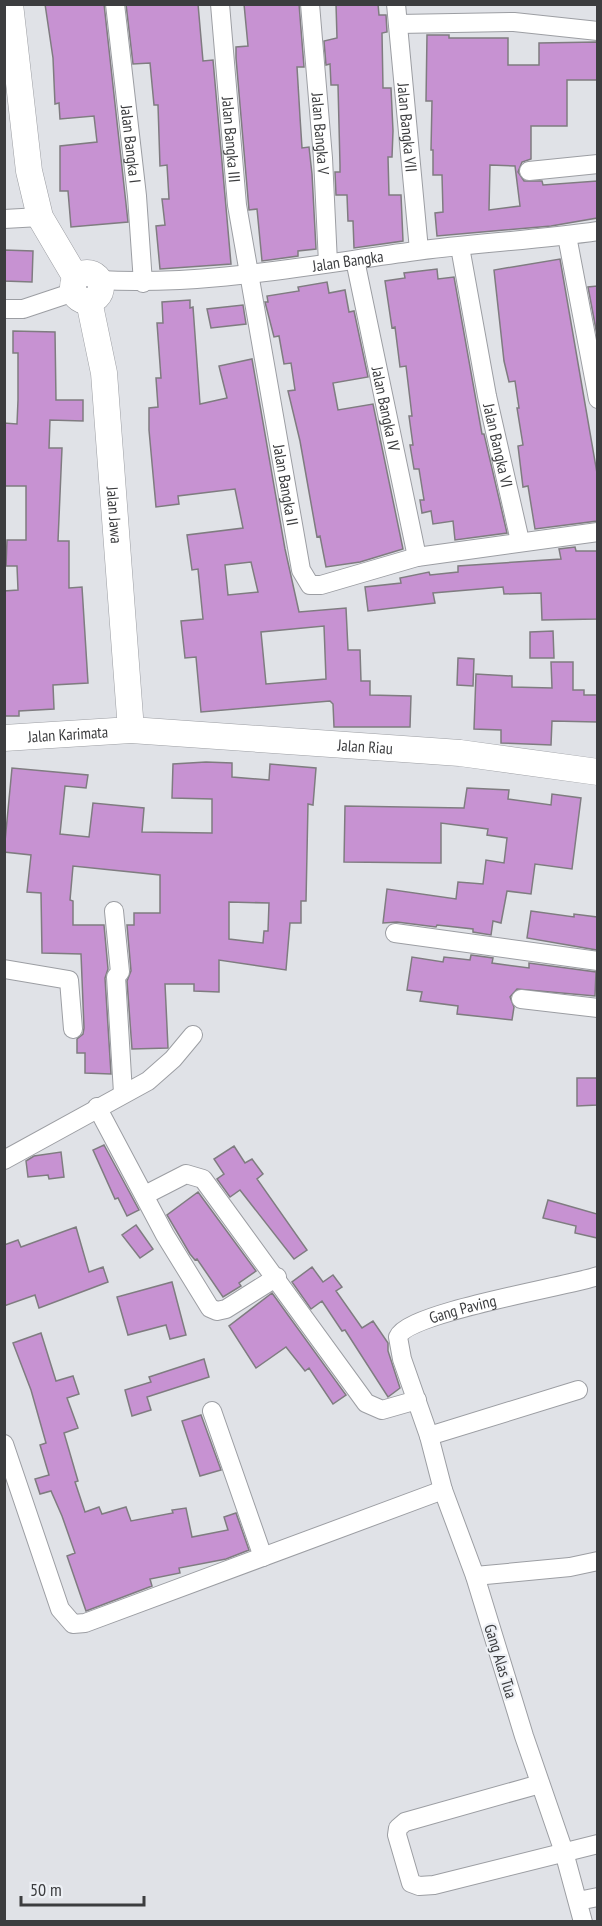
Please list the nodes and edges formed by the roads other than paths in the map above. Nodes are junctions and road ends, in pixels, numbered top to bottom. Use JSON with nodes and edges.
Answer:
{"nodes":[{"id":1,"x":10,"y":4,"type":"edge"},
{"id":2,"x":115,"y":4,"type":"edge"},
{"id":3,"x":220,"y":4,"type":"edge"},
{"id":4,"x":310,"y":4,"type":"edge"},
{"id":5,"x":396,"y":4,"type":"edge"},
{"id":6,"x":398,"y":24,"type":"junction"},
{"id":7,"x":597,"y":31,"type":"edge"},
{"id":8,"x":597,"y":164,"type":"edge"},
{"id":9,"x":529,"y":171,"type":"dead end"},
{"id":10,"x":40,"y":217,"type":"junction"},
{"id":11,"x":4,"y":219,"type":"edge"},
{"id":12,"x":597,"y":231,"type":"edge"},
{"id":13,"x":567,"y":236,"type":"junction"},
{"id":14,"x":460,"y":247,"type":"junction"},
{"id":15,"x":419,"y":250,"type":"junction"},
{"id":16,"x":355,"y":260,"type":"junction"},
{"id":17,"x":328,"y":263,"type":"junction"},
{"id":18,"x":249,"y":273,"type":"junction"},
{"id":19,"x":143,"y":283,"type":"junction"},
{"id":20,"x":85,"y":288,"type":"junction"},
{"id":21,"x":4,"y":309,"type":"edge"},
{"id":22,"x":597,"y":399,"type":"edge"},
{"id":23,"x":597,"y":532,"type":"edge"},
{"id":24,"x":520,"y":541,"type":"junction"},
{"id":25,"x":417,"y":557,"type":"junction"},
{"id":26,"x":131,"y":730,"type":"junction"},
{"id":27,"x":4,"y":738,"type":"edge"},
{"id":28,"x":597,"y":772,"type":"edge"},
{"id":29,"x":114,"y":911,"type":"dead end"},
{"id":30,"x":396,"y":933,"type":"dead end"},
{"id":31,"x":597,"y":961,"type":"edge"},
{"id":32,"x":4,"y":969,"type":"edge"},
{"id":33,"x":521,"y":999,"type":"dead end"},
{"id":34,"x":597,"y":1008,"type":"edge"},
{"id":35,"x":73,"y":1029,"type":"dead end"},
{"id":36,"x":193,"y":1035,"type":"dead end"},
{"id":37,"x":123,"y":1093,"type":"junction"},
{"id":38,"x":97,"y":1107,"type":"junction"},
{"id":39,"x":4,"y":1160,"type":"edge"},
{"id":40,"x":145,"y":1195,"type":"junction"},
{"id":41,"x":597,"y":1276,"type":"edge"},
{"id":42,"x":277,"y":1277,"type":"junction"},
{"id":43,"x":578,"y":1390,"type":"dead end"},
{"id":44,"x":417,"y":1400,"type":"junction"},
{"id":45,"x":212,"y":1411,"type":"dead end"},
{"id":46,"x":429,"y":1436,"type":"junction"},
{"id":47,"x":4,"y":1444,"type":"edge"},
{"id":48,"x":443,"y":1490,"type":"junction"},
{"id":49,"x":263,"y":1557,"type":"junction"},
{"id":50,"x":597,"y":1561,"type":"edge"},
{"id":51,"x":475,"y":1576,"type":"junction"},
{"id":52,"x":540,"y":1784,"type":"junction"},
{"id":53,"x":597,"y":1844,"type":"edge"},
{"id":54,"x":564,"y":1852,"type":"junction"},
{"id":55,"x":597,"y":1897,"type":"edge"},
{"id":56,"x":578,"y":1901,"type":"junction"},
{"id":57,"x":583,"y":1922,"type":"edge"}],
"edges":[{"from":1,"to":10,"type":"main road","name":"Jalan Jawa"},
{"from":2,"to":19,"type":"street","name":"Jalan Bangka I"},
{"from":3,"to":18,"type":"street","name":"Jalan Bangka III"},
{"from":4,"to":17,"type":"street","name":"Jalan Bangka V"},
{"from":5,"to":6,"type":"street","name":"Jalan Bangka VII"},
{"from":6,"to":7,"type":"street"},
{"from":6,"to":15,"type":"street","name":"Jalan Bangka VII"},
{"from":8,"to":9,"type":"street"},
{"from":10,"to":11,"type":"street"},
{"from":10,"to":20,"type":"main road","name":"Jalan Jawa"},
{"from":12,"to":13,"type":"street","name":"Jalan Bangka"},
{"from":13,"to":14,"type":"street","name":"Jalan Bangka"},
{"from":13,"to":22,"type":"street"},
{"from":14,"to":15,"type":"street","name":"Jalan Bangka"},
{"from":14,"to":24,"type":"street","name":"Jalan Bangka VI"},
{"from":15,"to":16,"type":"street","name":"Jalan Bangka"},
{"from":16,"to":17,"type":"street","name":"Jalan Bangka"},
{"from":16,"to":25,"type":"street","name":"Jalan Bangka IV"},
{"from":17,"to":18,"type":"street","name":"Jalan Bangka"},
{"from":18,"to":19,"type":"street","name":"Jalan Bangka"},
{"from":18,"to":25,"type":"street","name":"Jalan Bangka II"},
{"from":19,"to":20,"type":"street","name":"Jalan Bangka"},
{"from":20,"to":21,"type":"street"},
{"from":20,"to":26,"type":"main road","name":"Jalan Jawa"},
{"from":23,"to":24,"type":"street"},
{"from":24,"to":25,"type":"street"},
{"from":26,"to":27,"type":"main road","name":"Jalan Karimata"},
{"from":26,"to":28,"type":"main road","name":"Jalan Riau"},
{"from":29,"to":37,"type":"street"},
{"from":30,"to":31,"type":"street"},
{"from":32,"to":35,"type":"street"},
{"from":33,"to":34,"type":"street"},
{"from":36,"to":37,"type":"street"},
{"from":37,"to":38,"type":"street"},
{"from":38,"to":39,"type":"street"},
{"from":38,"to":40,"type":"street"},
{"from":40,"to":42,"type":"street"},
{"from":40,"to":42,"type":"street"},
{"from":41,"to":44,"type":"street","name":"Gang Paving"},
{"from":42,"to":44,"type":"street"},
{"from":43,"to":46,"type":"street"},
{"from":44,"to":46,"type":"street","name":"Gang Alas Tua"},
{"from":45,"to":49,"type":"street"},
{"from":46,"to":48,"type":"street","name":"Gang Alas Tua"},
{"from":47,"to":49,"type":"street"},
{"from":48,"to":49,"type":"street"},
{"from":48,"to":51,"type":"street","name":"Gang Alas Tua"},
{"from":50,"to":51,"type":"street"},
{"from":51,"to":52,"type":"street","name":"Gang Alas Tua"},
{"from":52,"to":54,"type":"street","name":"Gang Alas Tua"},
{"from":52,"to":54,"type":"street"},
{"from":53,"to":54,"type":"street"},
{"from":54,"to":56,"type":"street","name":"Gang Alas Tua"},
{"from":55,"to":56,"type":"street"},
{"from":56,"to":57,"type":"street","name":"Gang Alas Tua"}]}
